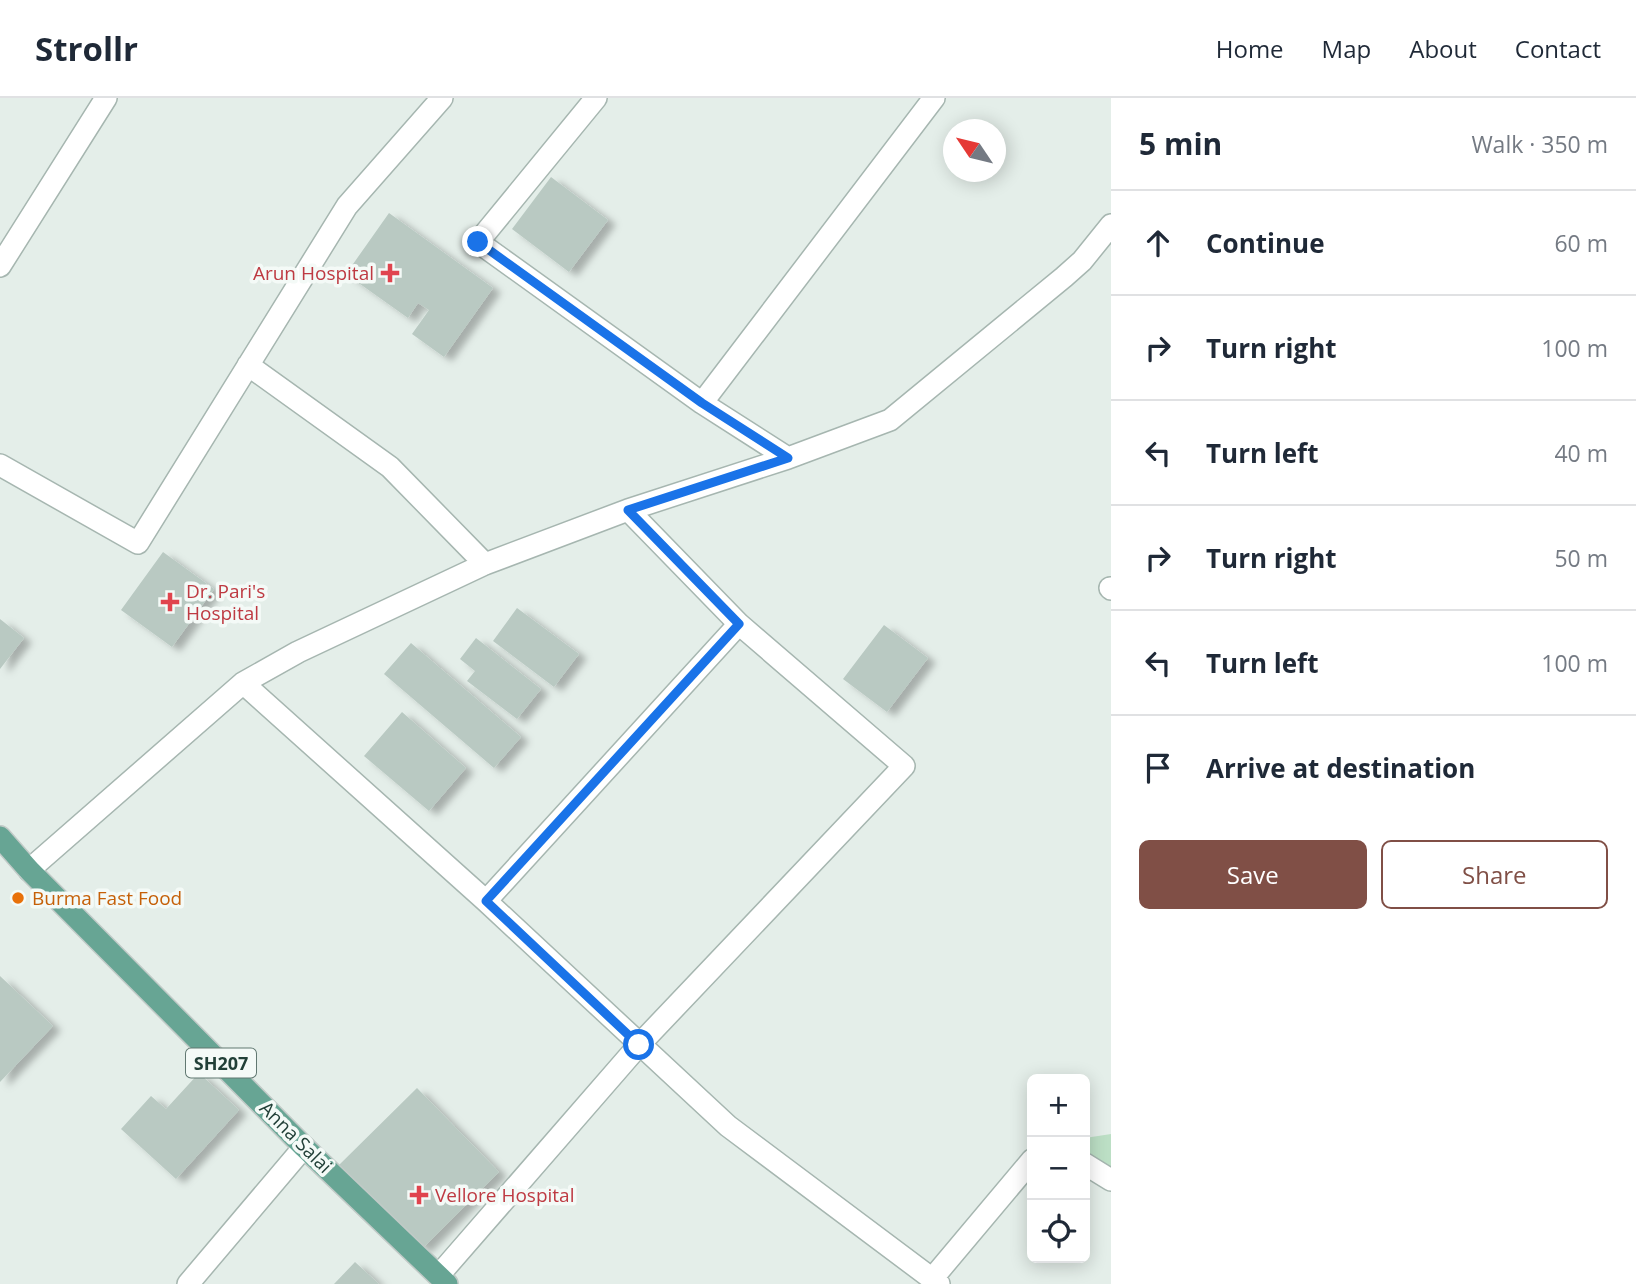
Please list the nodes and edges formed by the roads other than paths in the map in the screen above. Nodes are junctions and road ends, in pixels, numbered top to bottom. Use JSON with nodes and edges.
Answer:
{"nodes":[{"id":1,"x":106,"y":98,"type":"edge"},
{"id":2,"x":442,"y":98,"type":"edge"},
{"id":3,"x":596,"y":98,"type":"edge"},
{"id":4,"x":934,"y":98,"type":"edge"},
{"id":5,"x":1111,"y":225,"type":"edge"},
{"id":6,"x":0,"y":266,"type":"edge"},
{"id":7,"x":248,"y":365,"type":"junction"},
{"id":8,"x":702,"y":403,"type":"junction"},
{"id":9,"x":788,"y":458,"type":"junction"},
{"id":10,"x":0,"y":466,"type":"edge"},
{"id":11,"x":628,"y":510,"type":"junction"},
{"id":12,"x":485,"y":564,"type":"junction"},
{"id":13,"x":739,"y":624,"type":"junction"},
{"id":14,"x":243,"y":683,"type":"junction"},
{"id":15,"x":0,"y":837,"type":"edge"},
{"id":16,"x":29,"y":870,"type":"junction"},
{"id":17,"x":486,"y":901,"type":"junction"},
{"id":18,"x":639,"y":1045,"type":"junction"},
{"id":19,"x":304,"y":1147,"type":"junction"},
{"id":20,"x":1027,"y":1166,"type":"edge"},
{"id":21,"x":1090,"y":1167,"type":"edge"},
{"id":22,"x":1111,"y":1180,"type":"edge"},
{"id":23,"x":443,"y":1280,"type":"edge"},
{"id":24,"x":936,"y":1282,"type":"edge"},
{"id":25,"x":188,"y":1284,"type":"edge"}],
"edges":[{"from":1,"to":6,"type":"street"},
{"from":2,"to":7,"type":"street"},
{"from":3,"to":8,"type":"street"},
{"from":4,"to":8,"type":"street"},
{"from":5,"to":9,"type":"street"},
{"from":7,"to":10,"type":"street"},
{"from":7,"to":12,"type":"street"},
{"from":8,"to":9,"type":"street"},
{"from":9,"to":11,"type":"street"},
{"from":11,"to":12,"type":"street"},
{"from":11,"to":13,"type":"street"},
{"from":12,"to":14,"type":"street"},
{"from":13,"to":17,"type":"street"},
{"from":13,"to":18,"type":"street"},
{"from":14,"to":16,"type":"street"},
{"from":14,"to":17,"type":"street"},
{"from":15,"to":16,"type":"main road","name":"Anna Salai","number":"SH207"},
{"from":16,"to":19,"type":"main road","name":"Anna Salai","number":"SH207"},
{"from":17,"to":18,"type":"street"},
{"from":18,"to":23,"type":"street"},
{"from":18,"to":24,"type":"street"},
{"from":19,"to":23,"type":"main road","name":"Anna Salai","number":"SH207"},
{"from":19,"to":25,"type":"street"},
{"from":20,"to":24,"type":"street"},
{"from":21,"to":22,"type":"street"}]}
